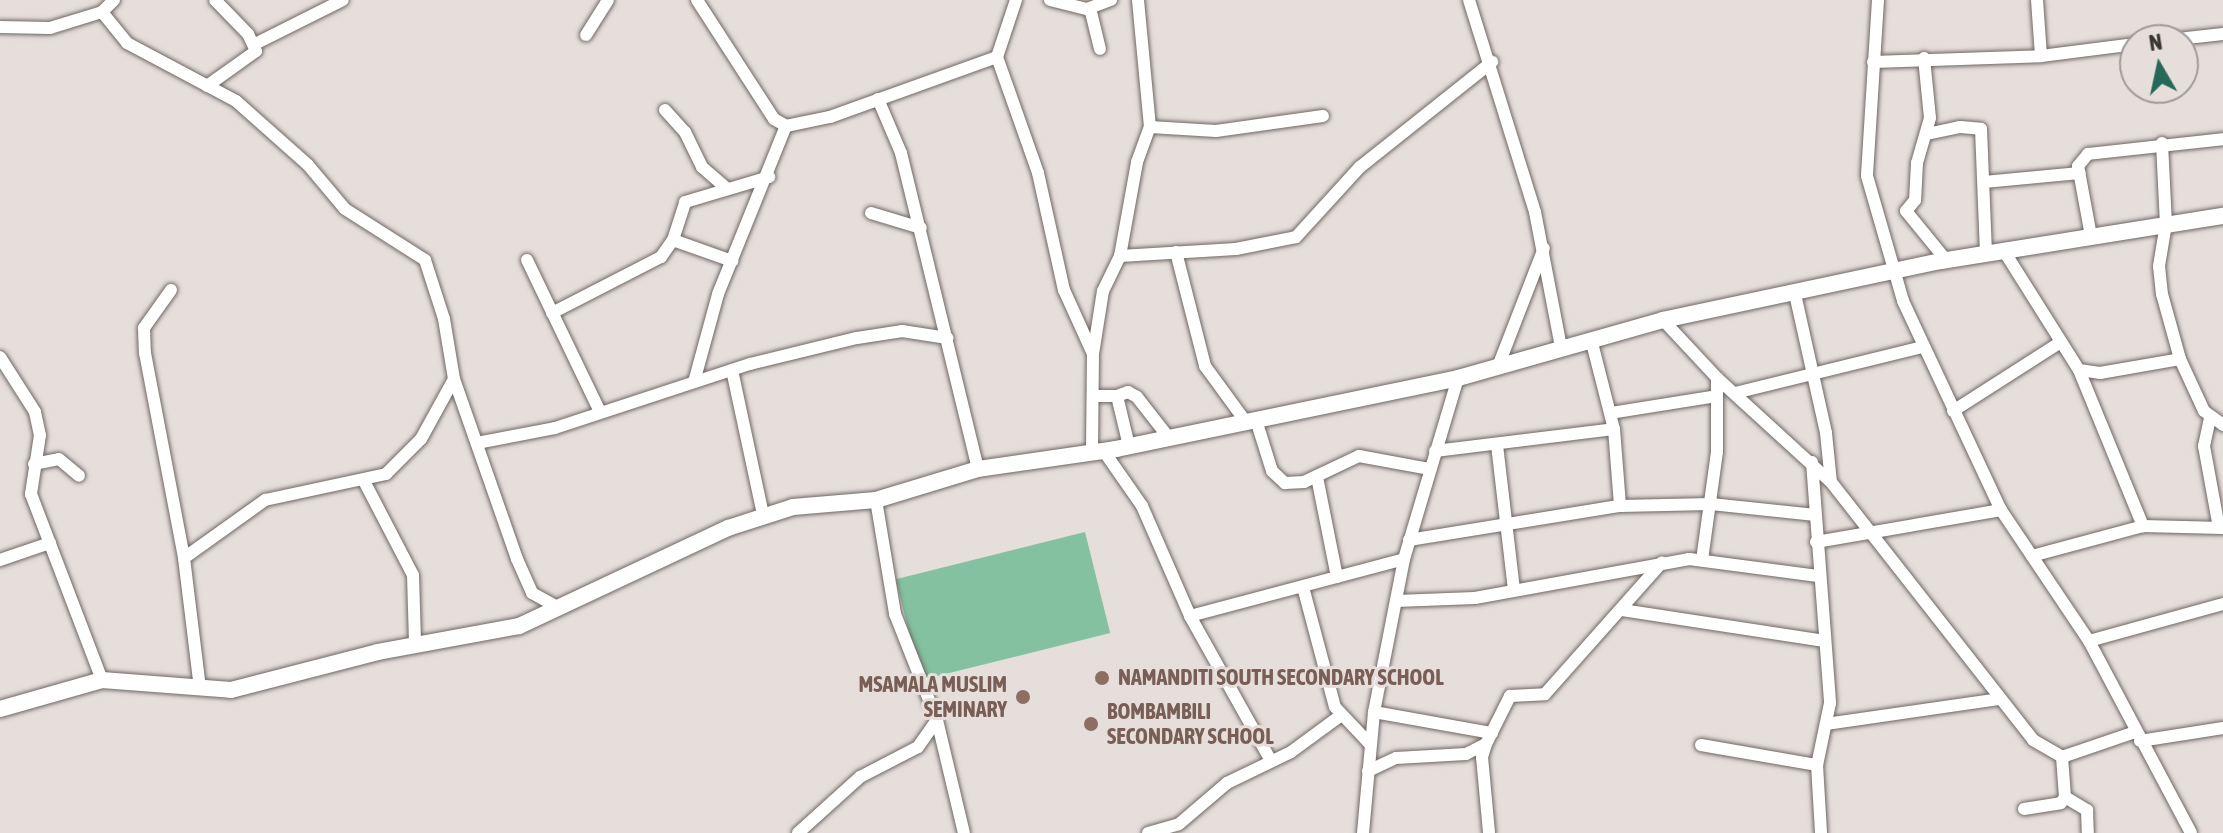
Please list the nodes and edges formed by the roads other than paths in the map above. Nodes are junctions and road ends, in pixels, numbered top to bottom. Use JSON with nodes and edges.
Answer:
{"nodes":[{"id":1,"x":114,"y":0,"type":"edge"},
{"id":2,"x":215,"y":0,"type":"edge"},
{"id":3,"x":343,"y":0,"type":"edge"},
{"id":4,"x":608,"y":0,"type":"edge"},
{"id":5,"x":698,"y":0,"type":"edge"},
{"id":6,"x":1016,"y":0,"type":"edge"},
{"id":7,"x":1050,"y":0,"type":"edge"},
{"id":8,"x":1111,"y":0,"type":"edge"},
{"id":9,"x":1138,"y":0,"type":"edge"},
{"id":10,"x":1469,"y":0,"type":"edge"},
{"id":11,"x":1878,"y":0,"type":"edge"},
{"id":12,"x":2037,"y":0,"type":"edge"},
{"id":13,"x":1090,"y":8,"type":"junction"},
{"id":14,"x":102,"y":12,"type":"junction"},
{"id":15,"x":1,"y":33,"type":"edge"},
{"id":16,"x":2223,"y":34,"type":"edge"},
{"id":17,"x":586,"y":35,"type":"dead end"},
{"id":18,"x":2199,"y":37,"type":"edge"},
{"id":19,"x":255,"y":44,"type":"junction"},
{"id":20,"x":2119,"y":46,"type":"edge"},
{"id":21,"x":1100,"y":49,"type":"dead end"},
{"id":22,"x":2041,"y":56,"type":"junction"},
{"id":23,"x":997,"y":57,"type":"junction"},
{"id":24,"x":1924,"y":58,"type":"junction"},
{"id":25,"x":1492,"y":62,"type":"junction"},
{"id":26,"x":1873,"y":62,"type":"junction"},
{"id":27,"x":207,"y":86,"type":"junction"},
{"id":28,"x":878,"y":99,"type":"junction"},
{"id":29,"x":665,"y":110,"type":"dead end"},
{"id":30,"x":1323,"y":116,"type":"dead end"},
{"id":31,"x":786,"y":126,"type":"junction"},
{"id":32,"x":1150,"y":127,"type":"junction"},
{"id":33,"x":1927,"y":134,"type":"junction"},
{"id":34,"x":2223,"y":139,"type":"edge"},
{"id":35,"x":2162,"y":143,"type":"junction"},
{"id":36,"x":2080,"y":173,"type":"junction"},
{"id":37,"x":769,"y":177,"type":"junction"},
{"id":38,"x":1984,"y":182,"type":"junction"},
{"id":39,"x":727,"y":189,"type":"junction"},
{"id":40,"x":871,"y":213,"type":"dead end"},
{"id":41,"x":2223,"y":216,"type":"edge"},
{"id":42,"x":2166,"y":224,"type":"junction"},
{"id":43,"x":921,"y":228,"type":"junction"},
{"id":44,"x":2091,"y":236,"type":"junction"},
{"id":45,"x":673,"y":240,"type":"junction"},
{"id":46,"x":1544,"y":248,"type":"junction"},
{"id":47,"x":2004,"y":251,"type":"junction"},
{"id":48,"x":1176,"y":252,"type":"junction"},
{"id":49,"x":1986,"y":254,"type":"junction"},
{"id":50,"x":1120,"y":256,"type":"junction"},
{"id":51,"x":527,"y":260,"type":"dead end"},
{"id":52,"x":1946,"y":260,"type":"junction"},
{"id":53,"x":732,"y":261,"type":"junction"},
{"id":54,"x":1893,"y":273,"type":"junction"},
{"id":55,"x":171,"y":290,"type":"dead end"},
{"id":56,"x":1795,"y":294,"type":"junction"},
{"id":57,"x":552,"y":313,"type":"junction"},
{"id":58,"x":1663,"y":320,"type":"junction"},
{"id":59,"x":947,"y":338,"type":"junction"},
{"id":60,"x":1591,"y":339,"type":"junction"},
{"id":61,"x":2061,"y":342,"type":"junction"},
{"id":62,"x":1561,"y":347,"type":"junction"},
{"id":63,"x":1922,"y":347,"type":"junction"},
{"id":64,"x":1093,"y":354,"type":"junction"},
{"id":65,"x":0,"y":357,"type":"edge"},
{"id":66,"x":2180,"y":359,"type":"junction"},
{"id":67,"x":1499,"y":364,"type":"junction"},
{"id":68,"x":732,"y":370,"type":"junction"},
{"id":69,"x":2079,"y":370,"type":"junction"},
{"id":70,"x":1814,"y":375,"type":"junction"},
{"id":71,"x":1458,"y":378,"type":"junction"},
{"id":72,"x":1717,"y":378,"type":"junction"},
{"id":73,"x":454,"y":379,"type":"junction"},
{"id":74,"x":694,"y":382,"type":"junction"},
{"id":75,"x":1735,"y":393,"type":"junction"},
{"id":76,"x":1095,"y":396,"type":"junction"},
{"id":77,"x":1117,"y":396,"type":"junction"},
{"id":78,"x":1717,"y":396,"type":"junction"},
{"id":79,"x":1953,"y":411,"type":"junction"},
{"id":80,"x":600,"y":412,"type":"junction"},
{"id":81,"x":1611,"y":413,"type":"junction"},
{"id":82,"x":2210,"y":418,"type":"junction"},
{"id":83,"x":1251,"y":421,"type":"junction"},
{"id":84,"x":2223,"y":425,"type":"edge"},
{"id":85,"x":1614,"y":429,"type":"junction"},
{"id":86,"x":1169,"y":438,"type":"junction"},
{"id":87,"x":477,"y":443,"type":"junction"},
{"id":88,"x":1497,"y":445,"type":"junction"},
{"id":89,"x":1129,"y":446,"type":"junction"},
{"id":90,"x":1098,"y":450,"type":"junction"},
{"id":91,"x":1435,"y":451,"type":"junction"},
{"id":92,"x":1812,"y":462,"type":"junction"},
{"id":93,"x":34,"y":464,"type":"junction"},
{"id":94,"x":978,"y":469,"type":"junction"},
{"id":95,"x":1429,"y":469,"type":"junction"},
{"id":96,"x":79,"y":476,"type":"dead end"},
{"id":97,"x":1317,"y":477,"type":"junction"},
{"id":98,"x":364,"y":481,"type":"junction"},
{"id":99,"x":1831,"y":482,"type":"junction"},
{"id":100,"x":876,"y":500,"type":"junction"},
{"id":101,"x":1711,"y":504,"type":"junction"},
{"id":102,"x":1620,"y":506,"type":"junction"},
{"id":103,"x":2001,"y":510,"type":"junction"},
{"id":104,"x":763,"y":514,"type":"junction"},
{"id":105,"x":1815,"y":515,"type":"junction"},
{"id":106,"x":1509,"y":525,"type":"junction"},
{"id":107,"x":2143,"y":526,"type":"junction"},
{"id":108,"x":2221,"y":528,"type":"edge"},
{"id":109,"x":1870,"y":534,"type":"junction"},
{"id":110,"x":1409,"y":540,"type":"junction"},
{"id":111,"x":1816,"y":542,"type":"junction"},
{"id":112,"x":50,"y":543,"type":"junction"},
{"id":113,"x":2032,"y":556,"type":"junction"},
{"id":114,"x":184,"y":558,"type":"junction"},
{"id":115,"x":1404,"y":559,"type":"junction"},
{"id":116,"x":0,"y":560,"type":"edge"},
{"id":117,"x":1702,"y":560,"type":"junction"},
{"id":118,"x":1662,"y":562,"type":"junction"},
{"id":119,"x":1818,"y":576,"type":"junction"},
{"id":120,"x":1337,"y":577,"type":"junction"},
{"id":121,"x":1303,"y":587,"type":"junction"},
{"id":122,"x":1514,"y":590,"type":"junction"},
{"id":123,"x":1396,"y":601,"type":"junction"},
{"id":124,"x":2223,"y":604,"type":"edge"},
{"id":125,"x":559,"y":608,"type":"junction"},
{"id":126,"x":1622,"y":610,"type":"junction"},
{"id":127,"x":1190,"y":616,"type":"junction"},
{"id":128,"x":1825,"y":641,"type":"junction"},
{"id":129,"x":2089,"y":641,"type":"junction"},
{"id":130,"x":415,"y":644,"type":"junction"},
{"id":131,"x":102,"y":680,"type":"junction"},
{"id":132,"x":200,"y":688,"type":"junction"},
{"id":133,"x":2000,"y":699,"type":"junction"},
{"id":134,"x":0,"y":709,"type":"edge"},
{"id":135,"x":1374,"y":712,"type":"junction"},
{"id":136,"x":1340,"y":716,"type":"junction"},
{"id":137,"x":937,"y":720,"type":"junction"},
{"id":138,"x":1826,"y":724,"type":"junction"},
{"id":139,"x":2223,"y":728,"type":"edge"},
{"id":140,"x":2138,"y":736,"type":"junction"},
{"id":141,"x":1489,"y":738,"type":"junction"},
{"id":142,"x":1370,"y":744,"type":"junction"},
{"id":143,"x":1701,"y":745,"type":"dead end"},
{"id":144,"x":2062,"y":757,"type":"junction"},
{"id":145,"x":1271,"y":761,"type":"junction"},
{"id":146,"x":1817,"y":765,"type":"junction"},
{"id":147,"x":1368,"y":771,"type":"junction"},
{"id":148,"x":2065,"y":797,"type":"junction"},
{"id":149,"x":2024,"y":809,"type":"dead end"},
{"id":150,"x":1363,"y":827,"type":"edge"},
{"id":151,"x":798,"y":833,"type":"edge"},
{"id":152,"x":964,"y":833,"type":"edge"},
{"id":153,"x":1148,"y":833,"type":"edge"},
{"id":154,"x":1352,"y":833,"type":"edge"},
{"id":155,"x":1489,"y":833,"type":"edge"},
{"id":156,"x":1821,"y":833,"type":"edge"},
{"id":157,"x":2088,"y":833,"type":"edge"},
{"id":158,"x":2191,"y":833,"type":"edge"}],
"edges":[{"from":1,"to":14,"type":"street"},
{"from":2,"to":19,"type":"street"},
{"from":3,"to":19,"type":"street"},
{"from":4,"to":17,"type":"street"},
{"from":5,"to":31,"type":"street"},
{"from":6,"to":23,"type":"street"},
{"from":7,"to":13,"type":"street"},
{"from":8,"to":13,"type":"street"},
{"from":9,"to":32,"type":"street"},
{"from":10,"to":25,"type":"street"},
{"from":11,"to":26,"type":"street"},
{"from":12,"to":22,"type":"street"},
{"from":13,"to":21,"type":"street"},
{"from":14,"to":15,"type":"street"},
{"from":14,"to":27,"type":"street"},
{"from":16,"to":18,"type":"street"},
{"from":19,"to":27,"type":"street"},
{"from":20,"to":22,"type":"street"},
{"from":22,"to":24,"type":"street"},
{"from":23,"to":28,"type":"street"},
{"from":23,"to":64,"type":"street"},
{"from":24,"to":26,"type":"street"},
{"from":24,"to":33,"type":"street"},
{"from":25,"to":46,"type":"street"},
{"from":25,"to":48,"type":"street"},
{"from":26,"to":54,"type":"street"},
{"from":27,"to":73,"type":"street"},
{"from":28,"to":31,"type":"street"},
{"from":28,"to":43,"type":"street"},
{"from":29,"to":39,"type":"street"},
{"from":30,"to":32,"type":"street"},
{"from":31,"to":37,"type":"street"},
{"from":32,"to":50,"type":"street"},
{"from":33,"to":38,"type":"street"},
{"from":33,"to":52,"type":"street"},
{"from":34,"to":35,"type":"street"},
{"from":35,"to":36,"type":"street"},
{"from":35,"to":42,"type":"street"},
{"from":36,"to":38,"type":"street"},
{"from":36,"to":44,"type":"street"},
{"from":37,"to":39,"type":"street"},
{"from":37,"to":53,"type":"street"},
{"from":38,"to":49,"type":"street"},
{"from":39,"to":45,"type":"street"},
{"from":40,"to":43,"type":"street"},
{"from":41,"to":42,"type":"street"},
{"from":42,"to":44,"type":"street"},
{"from":42,"to":66,"type":"street"},
{"from":43,"to":59,"type":"street"},
{"from":44,"to":47,"type":"street"},
{"from":45,"to":53,"type":"street"},
{"from":45,"to":57,"type":"street"},
{"from":46,"to":62,"type":"street"},
{"from":46,"to":67,"type":"street"},
{"from":47,"to":49,"type":"street"},
{"from":47,"to":61,"type":"street"},
{"from":48,"to":50,"type":"street"},
{"from":48,"to":83,"type":"street"},
{"from":49,"to":52,"type":"street"},
{"from":50,"to":64,"type":"street"},
{"from":51,"to":57,"type":"street"},
{"from":52,"to":54,"type":"street"},
{"from":53,"to":74,"type":"street"},
{"from":54,"to":56,"type":"street"},
{"from":54,"to":63,"type":"street"},
{"from":55,"to":114,"type":"street"},
{"from":56,"to":58,"type":"street"},
{"from":56,"to":70,"type":"street"},
{"from":57,"to":80,"type":"street"},
{"from":58,"to":60,"type":"street"},
{"from":58,"to":72,"type":"street"},
{"from":59,"to":68,"type":"street"},
{"from":59,"to":94,"type":"street"},
{"from":60,"to":62,"type":"street"},
{"from":60,"to":81,"type":"street"},
{"from":61,"to":69,"type":"street"},
{"from":61,"to":79,"type":"street"},
{"from":62,"to":67,"type":"street"},
{"from":63,"to":70,"type":"street"},
{"from":63,"to":79,"type":"street"},
{"from":64,"to":76,"type":"street"},
{"from":65,"to":93,"type":"street"},
{"from":66,"to":69,"type":"street"},
{"from":66,"to":82,"type":"street"},
{"from":67,"to":71,"type":"street"},
{"from":68,"to":74,"type":"street"},
{"from":68,"to":104,"type":"street"},
{"from":69,"to":107,"type":"street"},
{"from":70,"to":75,"type":"street"},
{"from":70,"to":99,"type":"street"},
{"from":71,"to":83,"type":"street"},
{"from":71,"to":91,"type":"street"},
{"from":72,"to":75,"type":"street"},
{"from":72,"to":78,"type":"street"},
{"from":73,"to":87,"type":"street"},
{"from":73,"to":98,"type":"street"},
{"from":74,"to":80,"type":"street"},
{"from":75,"to":92,"type":"street"},
{"from":76,"to":77,"type":"street"},
{"from":76,"to":90,"type":"street"},
{"from":77,"to":86,"type":"street"},
{"from":77,"to":89,"type":"street"},
{"from":78,"to":81,"type":"street"},
{"from":78,"to":101,"type":"street"},
{"from":79,"to":103,"type":"street"},
{"from":80,"to":87,"type":"street"},
{"from":81,"to":85,"type":"street"},
{"from":82,"to":84,"type":"street"},
{"from":82,"to":108,"type":"street"},
{"from":83,"to":86,"type":"street"},
{"from":83,"to":97,"type":"street"},
{"from":85,"to":88,"type":"street"},
{"from":85,"to":102,"type":"street"},
{"from":86,"to":89,"type":"street"},
{"from":87,"to":125,"type":"street"},
{"from":88,"to":91,"type":"street"},
{"from":88,"to":106,"type":"street"},
{"from":89,"to":90,"type":"street"},
{"from":90,"to":94,"type":"street"},
{"from":90,"to":127,"type":"street"},
{"from":91,"to":95,"type":"street"},
{"from":92,"to":99,"type":"street"},
{"from":92,"to":105,"type":"street"},
{"from":93,"to":96,"type":"street"},
{"from":93,"to":112,"type":"street"},
{"from":94,"to":100,"type":"street"},
{"from":95,"to":97,"type":"street"},
{"from":95,"to":110,"type":"street"},
{"from":97,"to":120,"type":"street"},
{"from":98,"to":114,"type":"street"},
{"from":98,"to":130,"type":"street"},
{"from":99,"to":109,"type":"street"},
{"from":100,"to":104,"type":"street"},
{"from":100,"to":137,"type":"street"},
{"from":101,"to":102,"type":"street"},
{"from":101,"to":105,"type":"street"},
{"from":101,"to":117,"type":"street"},
{"from":102,"to":106,"type":"street"},
{"from":103,"to":109,"type":"street"},
{"from":103,"to":113,"type":"street"},
{"from":104,"to":125,"type":"street"},
{"from":105,"to":111,"type":"street"},
{"from":106,"to":110,"type":"street"},
{"from":106,"to":122,"type":"street"},
{"from":107,"to":108,"type":"street"},
{"from":107,"to":113,"type":"street"},
{"from":109,"to":111,"type":"street"},
{"from":109,"to":133,"type":"street"},
{"from":110,"to":115,"type":"street"},
{"from":111,"to":119,"type":"street"},
{"from":112,"to":116,"type":"street"},
{"from":112,"to":131,"type":"street"},
{"from":113,"to":129,"type":"street"},
{"from":114,"to":132,"type":"street"},
{"from":115,"to":120,"type":"street"},
{"from":115,"to":123,"type":"street"},
{"from":117,"to":118,"type":"street"},
{"from":117,"to":119,"type":"street"},
{"from":118,"to":122,"type":"street"},
{"from":118,"to":126,"type":"street"},
{"from":119,"to":128,"type":"street"},
{"from":120,"to":121,"type":"street"},
{"from":121,"to":127,"type":"street"},
{"from":121,"to":136,"type":"street"},
{"from":122,"to":123,"type":"street"},
{"from":123,"to":135,"type":"street"},
{"from":124,"to":129,"type":"street"},
{"from":125,"to":130,"type":"street"},
{"from":126,"to":128,"type":"street"},
{"from":126,"to":141,"type":"street"},
{"from":127,"to":145,"type":"street"},
{"from":128,"to":138,"type":"street"},
{"from":129,"to":140,"type":"street"},
{"from":130,"to":132,"type":"street"},
{"from":131,"to":132,"type":"street"},
{"from":131,"to":134,"type":"street"},
{"from":133,"to":138,"type":"street"},
{"from":133,"to":144,"type":"street"},
{"from":135,"to":141,"type":"street"},
{"from":135,"to":142,"type":"street"},
{"from":136,"to":142,"type":"street"},
{"from":136,"to":145,"type":"street"},
{"from":137,"to":151,"type":"street"},
{"from":137,"to":152,"type":"street"},
{"from":138,"to":146,"type":"street"},
{"from":139,"to":140,"type":"street"},
{"from":140,"to":144,"type":"street"},
{"from":140,"to":158,"type":"street"},
{"from":141,"to":147,"type":"street"},
{"from":141,"to":155,"type":"street"},
{"from":142,"to":147,"type":"street"},
{"from":143,"to":146,"type":"street"},
{"from":144,"to":148,"type":"street"},
{"from":145,"to":153,"type":"street"},
{"from":146,"to":156,"type":"street"},
{"from":147,"to":150,"type":"street"},
{"from":148,"to":149,"type":"street"},
{"from":148,"to":157,"type":"street"},
{"from":150,"to":154,"type":"street"}]}
